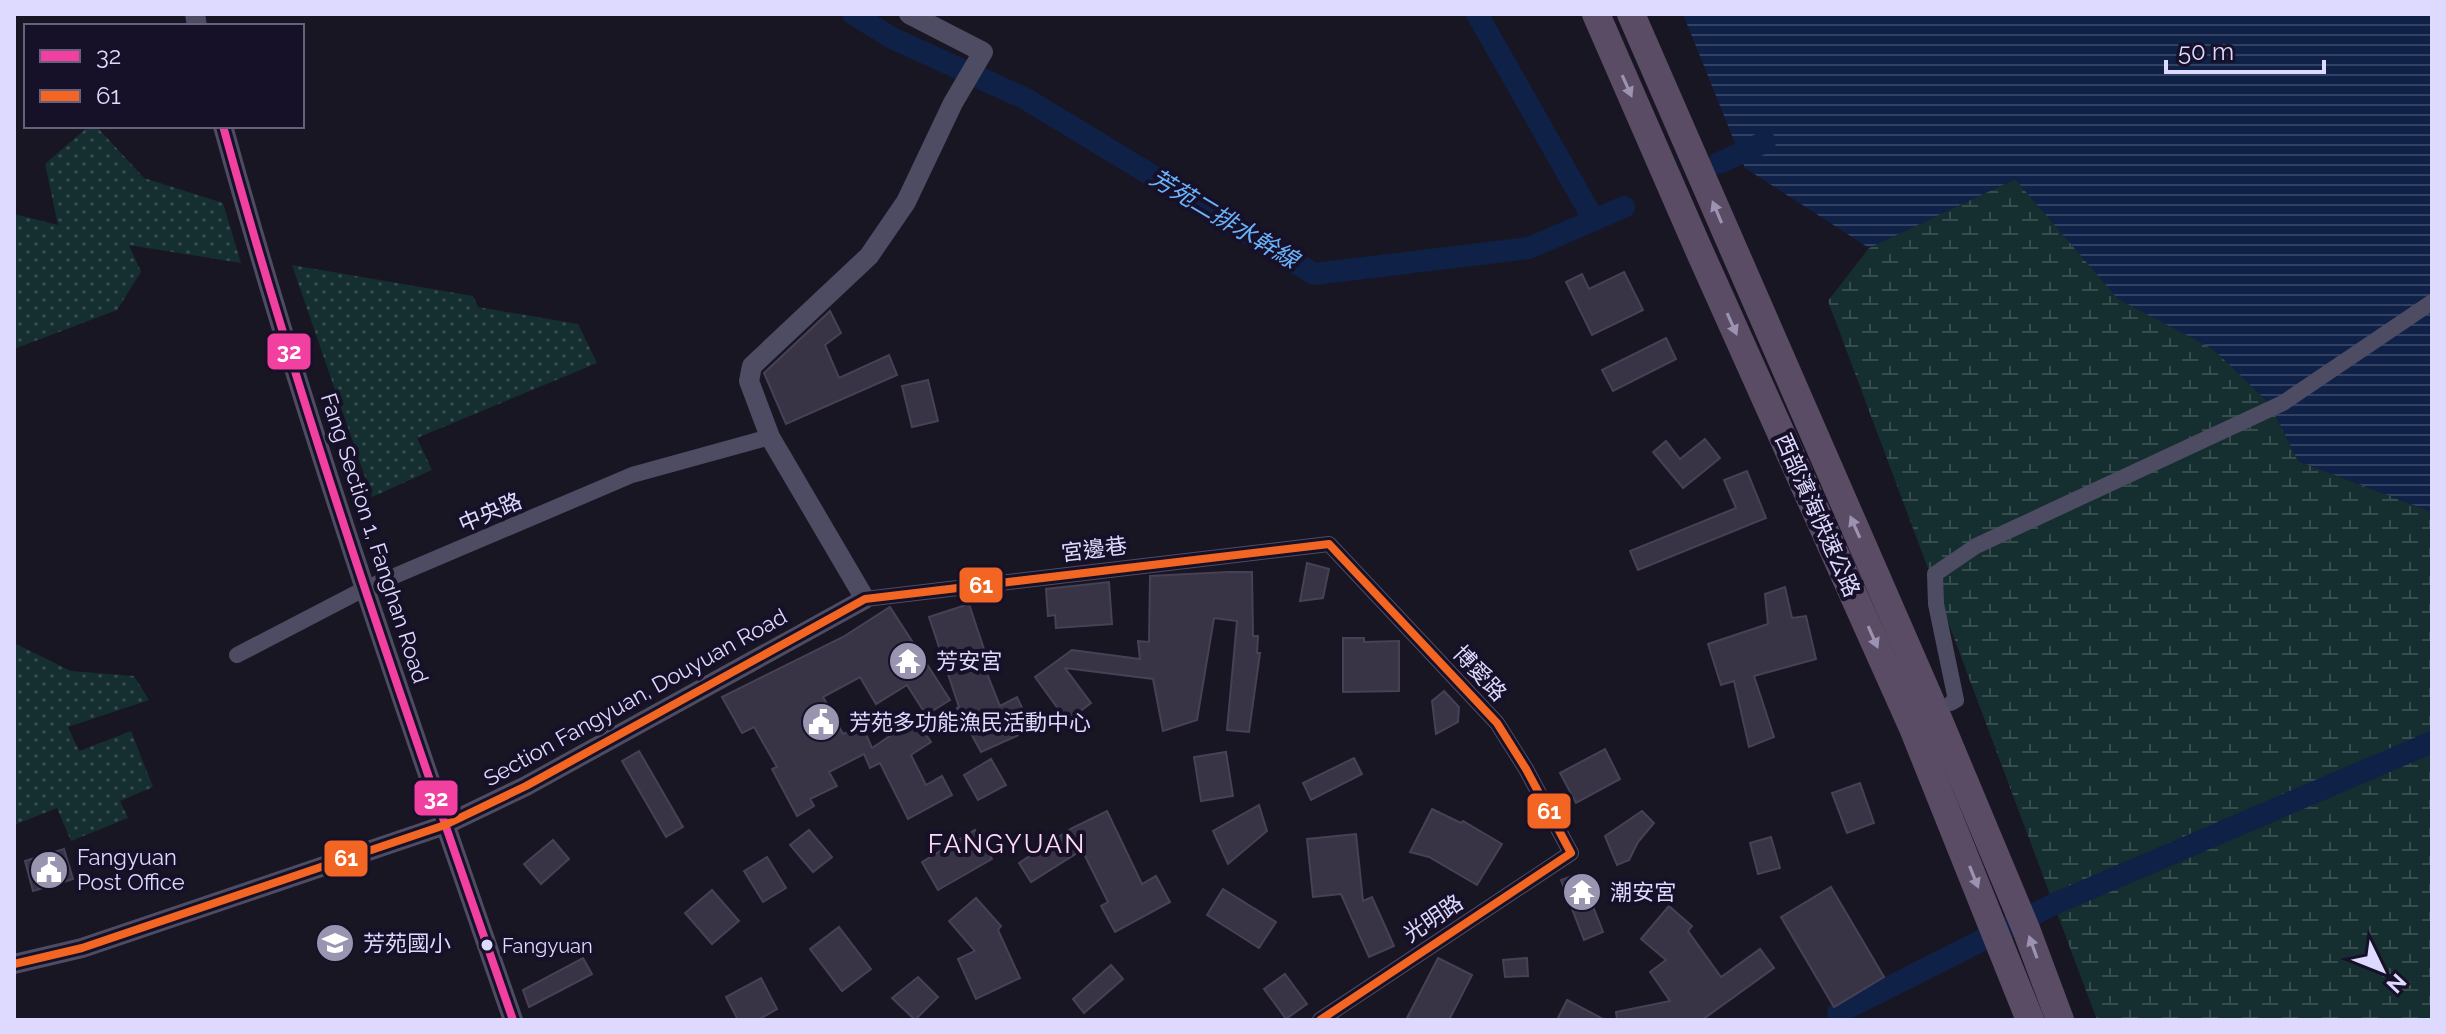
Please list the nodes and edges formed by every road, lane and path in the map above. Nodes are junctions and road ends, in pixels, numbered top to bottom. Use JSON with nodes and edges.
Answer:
{"nodes":[{"id":1,"x":909,"y":14,"type":"edge"},
{"id":2,"x":1596,"y":14,"type":"edge"},
{"id":3,"x":1631,"y":14,"type":"edge"},
{"id":4,"x":224,"y":128,"type":"edge"},
{"id":5,"x":2432,"y":302,"type":"edge"},
{"id":6,"x":770,"y":437,"type":"junction"},
{"id":7,"x":1329,"y":544,"type":"joint"},
{"id":8,"x":364,"y":589,"type":"junction"},
{"id":9,"x":865,"y":599,"type":"junction"},
{"id":10,"x":237,"y":655,"type":"dead end"},
{"id":11,"x":1951,"y":703,"type":"dead end"},
{"id":12,"x":445,"y":825,"type":"junction"},
{"id":13,"x":1571,"y":853,"type":"joint"},
{"id":14,"x":14,"y":964,"type":"edge"},
{"id":15,"x":513,"y":1020,"type":"edge"},
{"id":16,"x":1320,"y":1020,"type":"edge"},
{"id":17,"x":2030,"y":1020,"type":"edge"},
{"id":18,"x":2060,"y":1020,"type":"edge"}],
"edges":[{"from":1,"to":6,"type":"street"},
{"from":2,"to":17,"type":"highway","name":"西部濱海快速公路","one_way":true},
{"from":18,"to":3,"type":"highway","name":"西部濱海快速公路","one_way":true},
{"from":4,"to":8,"type":"street","name":"Fang Section 1, Fanghan Road"},
{"from":5,"to":11,"type":"street"},
{"from":6,"to":8,"type":"street","name":"中央路"},
{"from":6,"to":9,"type":"street"},
{"from":7,"to":9,"type":"street","name":"宮邊巷"},
{"from":7,"to":13,"type":"street","name":"博愛路"},
{"from":8,"to":10,"type":"street","name":"中央路"},
{"from":8,"to":12,"type":"street","name":"Fang Section 1, Fanghan Road"},
{"from":9,"to":12,"type":"street","name":"Section Fangyuan, Douyuan Road"},
{"from":12,"to":14,"type":"street","name":"Section Fangyuan, Douyuan Road"},
{"from":12,"to":15,"type":"street","name":"Fang Section 1, Fanghan Road"},
{"from":13,"to":16,"type":"street","name":"光明路"}]}
